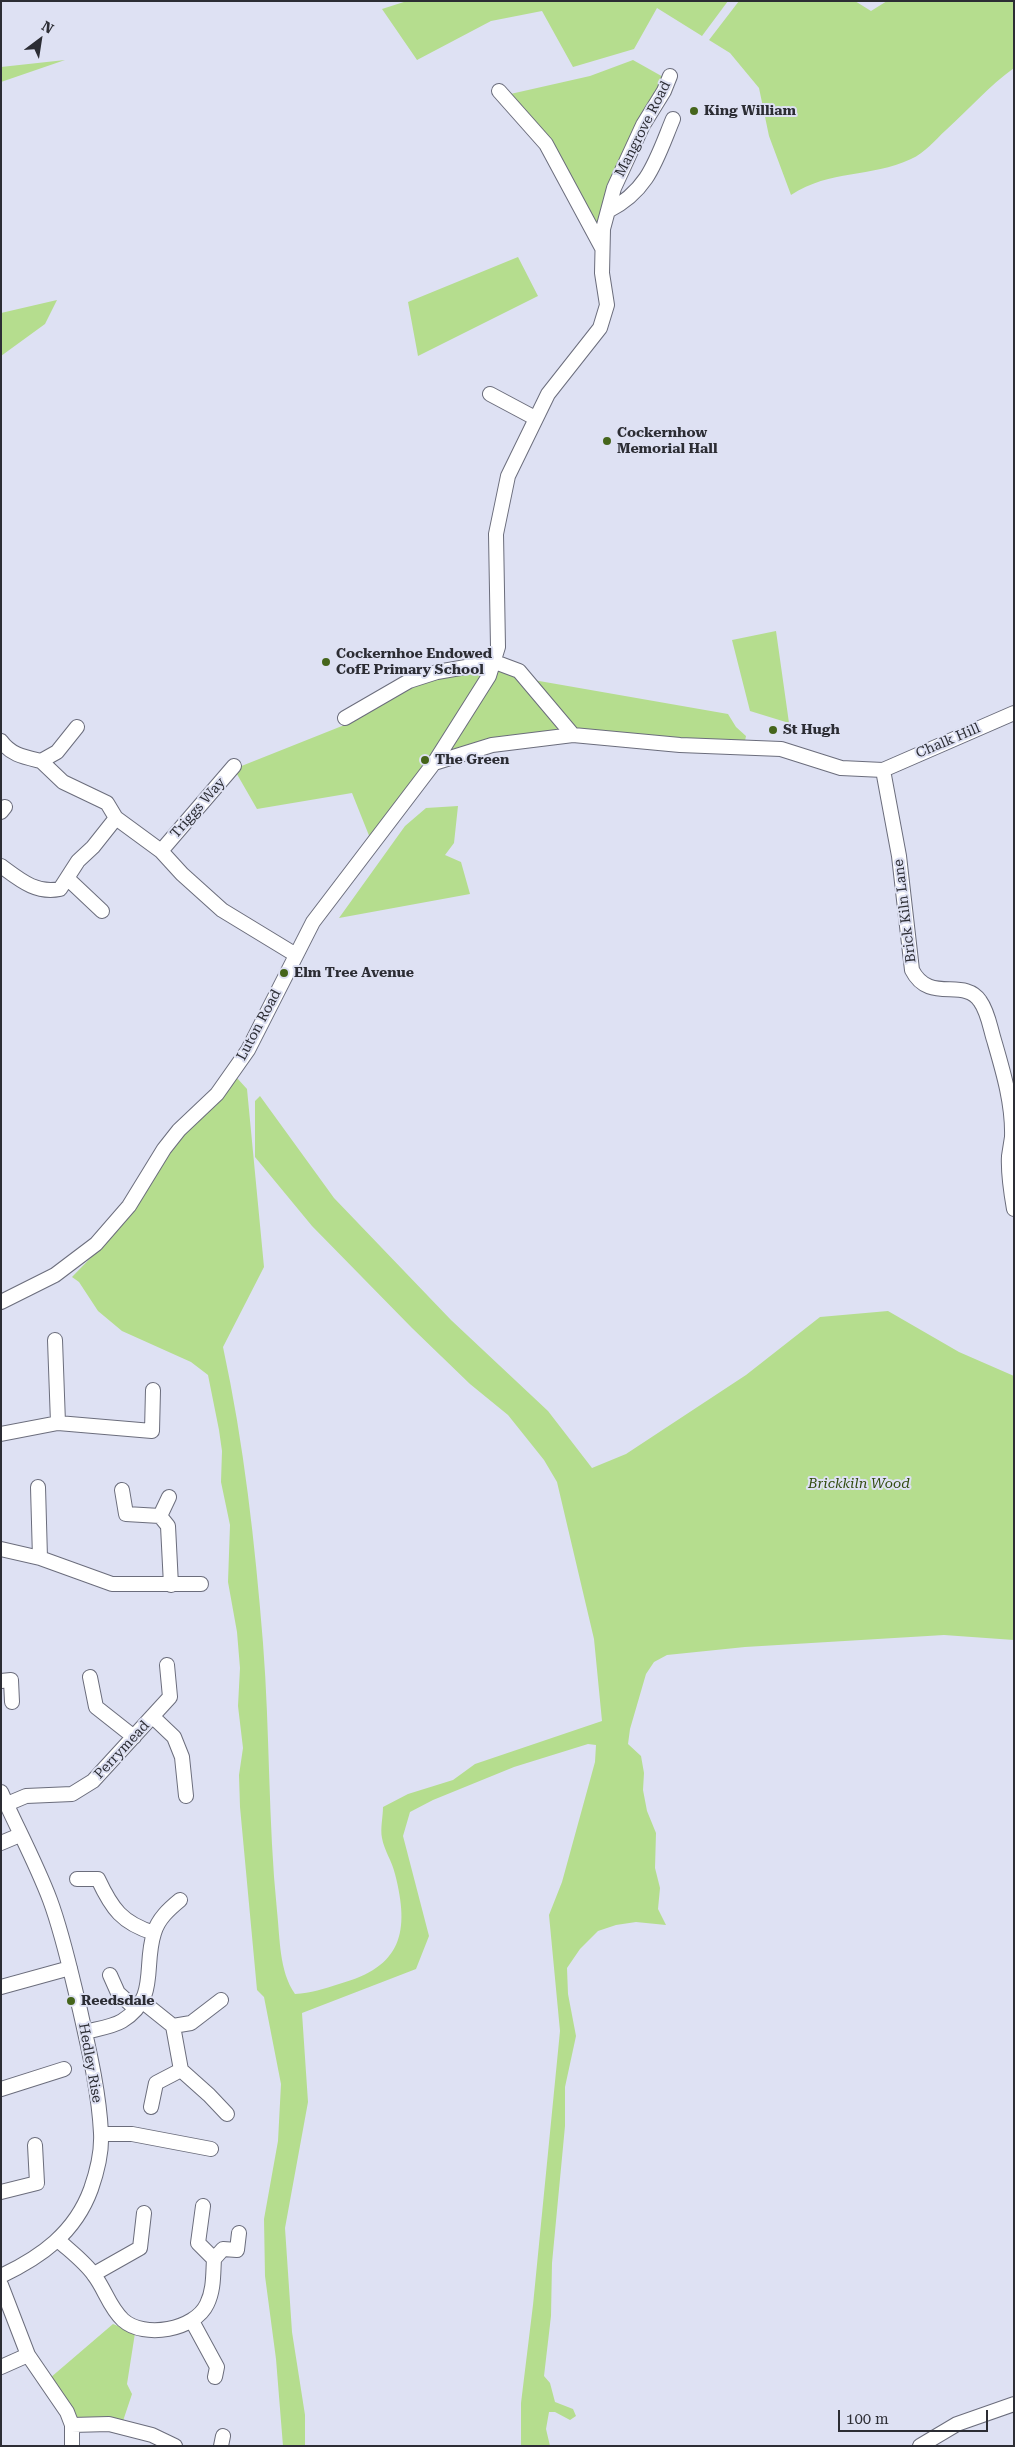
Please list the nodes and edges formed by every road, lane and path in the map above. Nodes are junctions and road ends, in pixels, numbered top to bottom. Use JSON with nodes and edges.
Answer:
{"nodes":[{"id":1,"x":670,"y":76,"type":"dead end"},
{"id":2,"x":498,"y":91,"type":"dead end"},
{"id":3,"x":673,"y":119,"type":"dead end"},
{"id":4,"x":608,"y":211,"type":"junction"},
{"id":5,"x":602,"y":248,"type":"junction"},
{"id":6,"x":490,"y":394,"type":"dead end"},
{"id":7,"x":535,"y":418,"type":"junction"},
{"id":8,"x":495,"y":662,"type":"junction"},
{"id":9,"x":1014,"y":713,"type":"edge"},
{"id":10,"x":345,"y":718,"type":"dead end"},
{"id":11,"x":77,"y":727,"type":"dead end"},
{"id":12,"x":573,"y":735,"type":"junction"},
{"id":13,"x":1,"y":740,"type":"edge"},
{"id":14,"x":41,"y":761,"type":"junction"},
{"id":15,"x":434,"y":763,"type":"junction"},
{"id":16,"x":234,"y":766,"type":"dead end"},
{"id":17,"x":883,"y":770,"type":"junction"},
{"id":18,"x":116,"y":818,"type":"junction"},
{"id":19,"x":161,"y":850,"type":"junction"},
{"id":20,"x":1,"y":866,"type":"edge"},
{"id":21,"x":67,"y":878,"type":"junction"},
{"id":22,"x":102,"y":911,"type":"dead end"},
{"id":23,"x":296,"y":955,"type":"junction"},
{"id":24,"x":1014,"y":1209,"type":"edge"},
{"id":25,"x":1,"y":1302,"type":"edge"},
{"id":26,"x":55,"y":1340,"type":"dead end"},
{"id":27,"x":152,"y":1390,"type":"dead end"},
{"id":28,"x":58,"y":1424,"type":"junction"},
{"id":29,"x":1,"y":1434,"type":"edge"},
{"id":30,"x":38,"y":1487,"type":"dead end"},
{"id":31,"x":122,"y":1490,"type":"dead end"},
{"id":32,"x":169,"y":1497,"type":"dead end"},
{"id":33,"x":160,"y":1516,"type":"junction"},
{"id":34,"x":1,"y":1549,"type":"edge"},
{"id":35,"x":40,"y":1558,"type":"junction"},
{"id":36,"x":201,"y":1584,"type":"dead end"},
{"id":37,"x":171,"y":1585,"type":"junction"},
{"id":38,"x":168,"y":1665,"type":"dead end"},
{"id":39,"x":90,"y":1677,"type":"dead end"},
{"id":40,"x":1,"y":1681,"type":"edge"},
{"id":41,"x":12,"y":1702,"type":"dead end"},
{"id":42,"x":153,"y":1717,"type":"junction"},
{"id":43,"x":134,"y":1737,"type":"junction"},
{"id":44,"x":186,"y":1796,"type":"dead end"},
{"id":45,"x":4,"y":1798,"type":"edge"},
{"id":46,"x":20,"y":1835,"type":"junction"},
{"id":47,"x":1,"y":1843,"type":"edge"},
{"id":48,"x":77,"y":1879,"type":"dead end"},
{"id":49,"x":180,"y":1900,"type":"dead end"},
{"id":50,"x":154,"y":1933,"type":"junction"},
{"id":51,"x":70,"y":1968,"type":"junction"},
{"id":52,"x":110,"y":1975,"type":"dead end"},
{"id":53,"x":1,"y":1987,"type":"edge"},
{"id":54,"x":222,"y":2000,"type":"dead end"},
{"id":55,"x":139,"y":2006,"type":"junction"},
{"id":56,"x":173,"y":2026,"type":"junction"},
{"id":57,"x":85,"y":2032,"type":"junction"},
{"id":58,"x":64,"y":2069,"type":"dead end"},
{"id":59,"x":180,"y":2070,"type":"junction"},
{"id":60,"x":1,"y":2089,"type":"edge"},
{"id":61,"x":151,"y":2107,"type":"dead end"},
{"id":62,"x":227,"y":2114,"type":"dead end"},
{"id":63,"x":101,"y":2134,"type":"junction"},
{"id":64,"x":36,"y":2145,"type":"dead end"},
{"id":65,"x":211,"y":2149,"type":"dead end"},
{"id":66,"x":1,"y":2192,"type":"edge"},
{"id":67,"x":203,"y":2206,"type":"dead end"},
{"id":68,"x":144,"y":2213,"type":"dead end"},
{"id":69,"x":238,"y":2233,"type":"dead end"},
{"id":70,"x":58,"y":2240,"type":"junction"},
{"id":71,"x":214,"y":2259,"type":"junction"},
{"id":72,"x":94,"y":2274,"type":"junction"},
{"id":73,"x":1,"y":2276,"type":"edge"},
{"id":74,"x":1,"y":2285,"type":"edge"},
{"id":75,"x":192,"y":2321,"type":"junction"},
{"id":76,"x":28,"y":2355,"type":"junction"},
{"id":77,"x":1,"y":2367,"type":"edge"},
{"id":78,"x":215,"y":2377,"type":"dead end"},
{"id":79,"x":1014,"y":2404,"type":"edge"},
{"id":80,"x":72,"y":2425,"type":"junction"},
{"id":81,"x":72,"y":2446,"type":"edge"},
{"id":82,"x":175,"y":2446,"type":"edge"},
{"id":83,"x":920,"y":2446,"type":"edge"}],
"edges":[{"from":1,"to":4,"type":"street","name":"Mangrove Road"},
{"from":2,"to":5,"type":"street"},
{"from":3,"to":4,"type":"street"},
{"from":4,"to":5,"type":"street","name":"Mangrove Road"},
{"from":5,"to":7,"type":"street","name":"Mangrove Road"},
{"from":6,"to":7,"type":"street"},
{"from":7,"to":8,"type":"street","name":"Mangrove Road"},
{"from":8,"to":10,"type":"street"},
{"from":8,"to":12,"type":"street"},
{"from":8,"to":15,"type":"street","name":"Mangrove Road"},
{"from":9,"to":17,"type":"street","name":"Chalk Hill"},
{"from":11,"to":14,"type":"street"},
{"from":12,"to":15,"type":"street"},
{"from":12,"to":17,"type":"street"},
{"from":13,"to":14,"type":"street"},
{"from":14,"to":18,"type":"street"},
{"from":15,"to":23,"type":"street","name":"Luton Road"},
{"from":16,"to":19,"type":"street","name":"Triggs Way"},
{"from":17,"to":24,"type":"street","name":"Brick Kiln Lane"},
{"from":18,"to":19,"type":"street"},
{"from":18,"to":21,"type":"street"},
{"from":19,"to":23,"type":"street"},
{"from":20,"to":21,"type":"street"},
{"from":21,"to":22,"type":"street"},
{"from":23,"to":25,"type":"street","name":"Luton Road"},
{"from":26,"to":28,"type":"street"},
{"from":27,"to":28,"type":"street"},
{"from":28,"to":29,"type":"street"},
{"from":30,"to":35,"type":"street"},
{"from":31,"to":33,"type":"street"},
{"from":32,"to":33,"type":"street"},
{"from":33,"to":37,"type":"street"},
{"from":34,"to":35,"type":"street"},
{"from":35,"to":37,"type":"street"},
{"from":36,"to":37,"type":"street"},
{"from":38,"to":42,"type":"street","name":"Perrymead"},
{"from":39,"to":43,"type":"street"},
{"from":40,"to":41,"type":"street"},
{"from":42,"to":43,"type":"street","name":"Perrymead"},
{"from":42,"to":44,"type":"street"},
{"from":43,"to":45,"type":"street","name":"Perrymead"},
{"from":45,"to":46,"type":"street","name":"Hedley Rise"},
{"from":46,"to":47,"type":"street"},
{"from":46,"to":51,"type":"street","name":"Hedley Rise"},
{"from":48,"to":50,"type":"street"},
{"from":49,"to":50,"type":"street"},
{"from":50,"to":55,"type":"street"},
{"from":51,"to":53,"type":"street"},
{"from":51,"to":57,"type":"street","name":"Hedley Rise"},
{"from":52,"to":55,"type":"street"},
{"from":54,"to":56,"type":"street"},
{"from":55,"to":56,"type":"street"},
{"from":55,"to":57,"type":"street"},
{"from":56,"to":59,"type":"street"},
{"from":57,"to":63,"type":"street","name":"Hedley Rise"},
{"from":58,"to":60,"type":"street"},
{"from":59,"to":61,"type":"street"},
{"from":59,"to":62,"type":"street"},
{"from":63,"to":65,"type":"street"},
{"from":63,"to":70,"type":"street","name":"Hedley Rise"},
{"from":64,"to":66,"type":"street"},
{"from":67,"to":71,"type":"street"},
{"from":68,"to":72,"type":"street"},
{"from":69,"to":71,"type":"street"},
{"from":70,"to":72,"type":"street"},
{"from":70,"to":73,"type":"street","name":"Hedley Rise"},
{"from":71,"to":75,"type":"street"},
{"from":72,"to":75,"type":"street"},
{"from":74,"to":76,"type":"street"},
{"from":75,"to":78,"type":"street"},
{"from":76,"to":77,"type":"street"},
{"from":76,"to":80,"type":"street"},
{"from":79,"to":83,"type":"street"},
{"from":80,"to":81,"type":"street"},
{"from":80,"to":82,"type":"street"}]}
